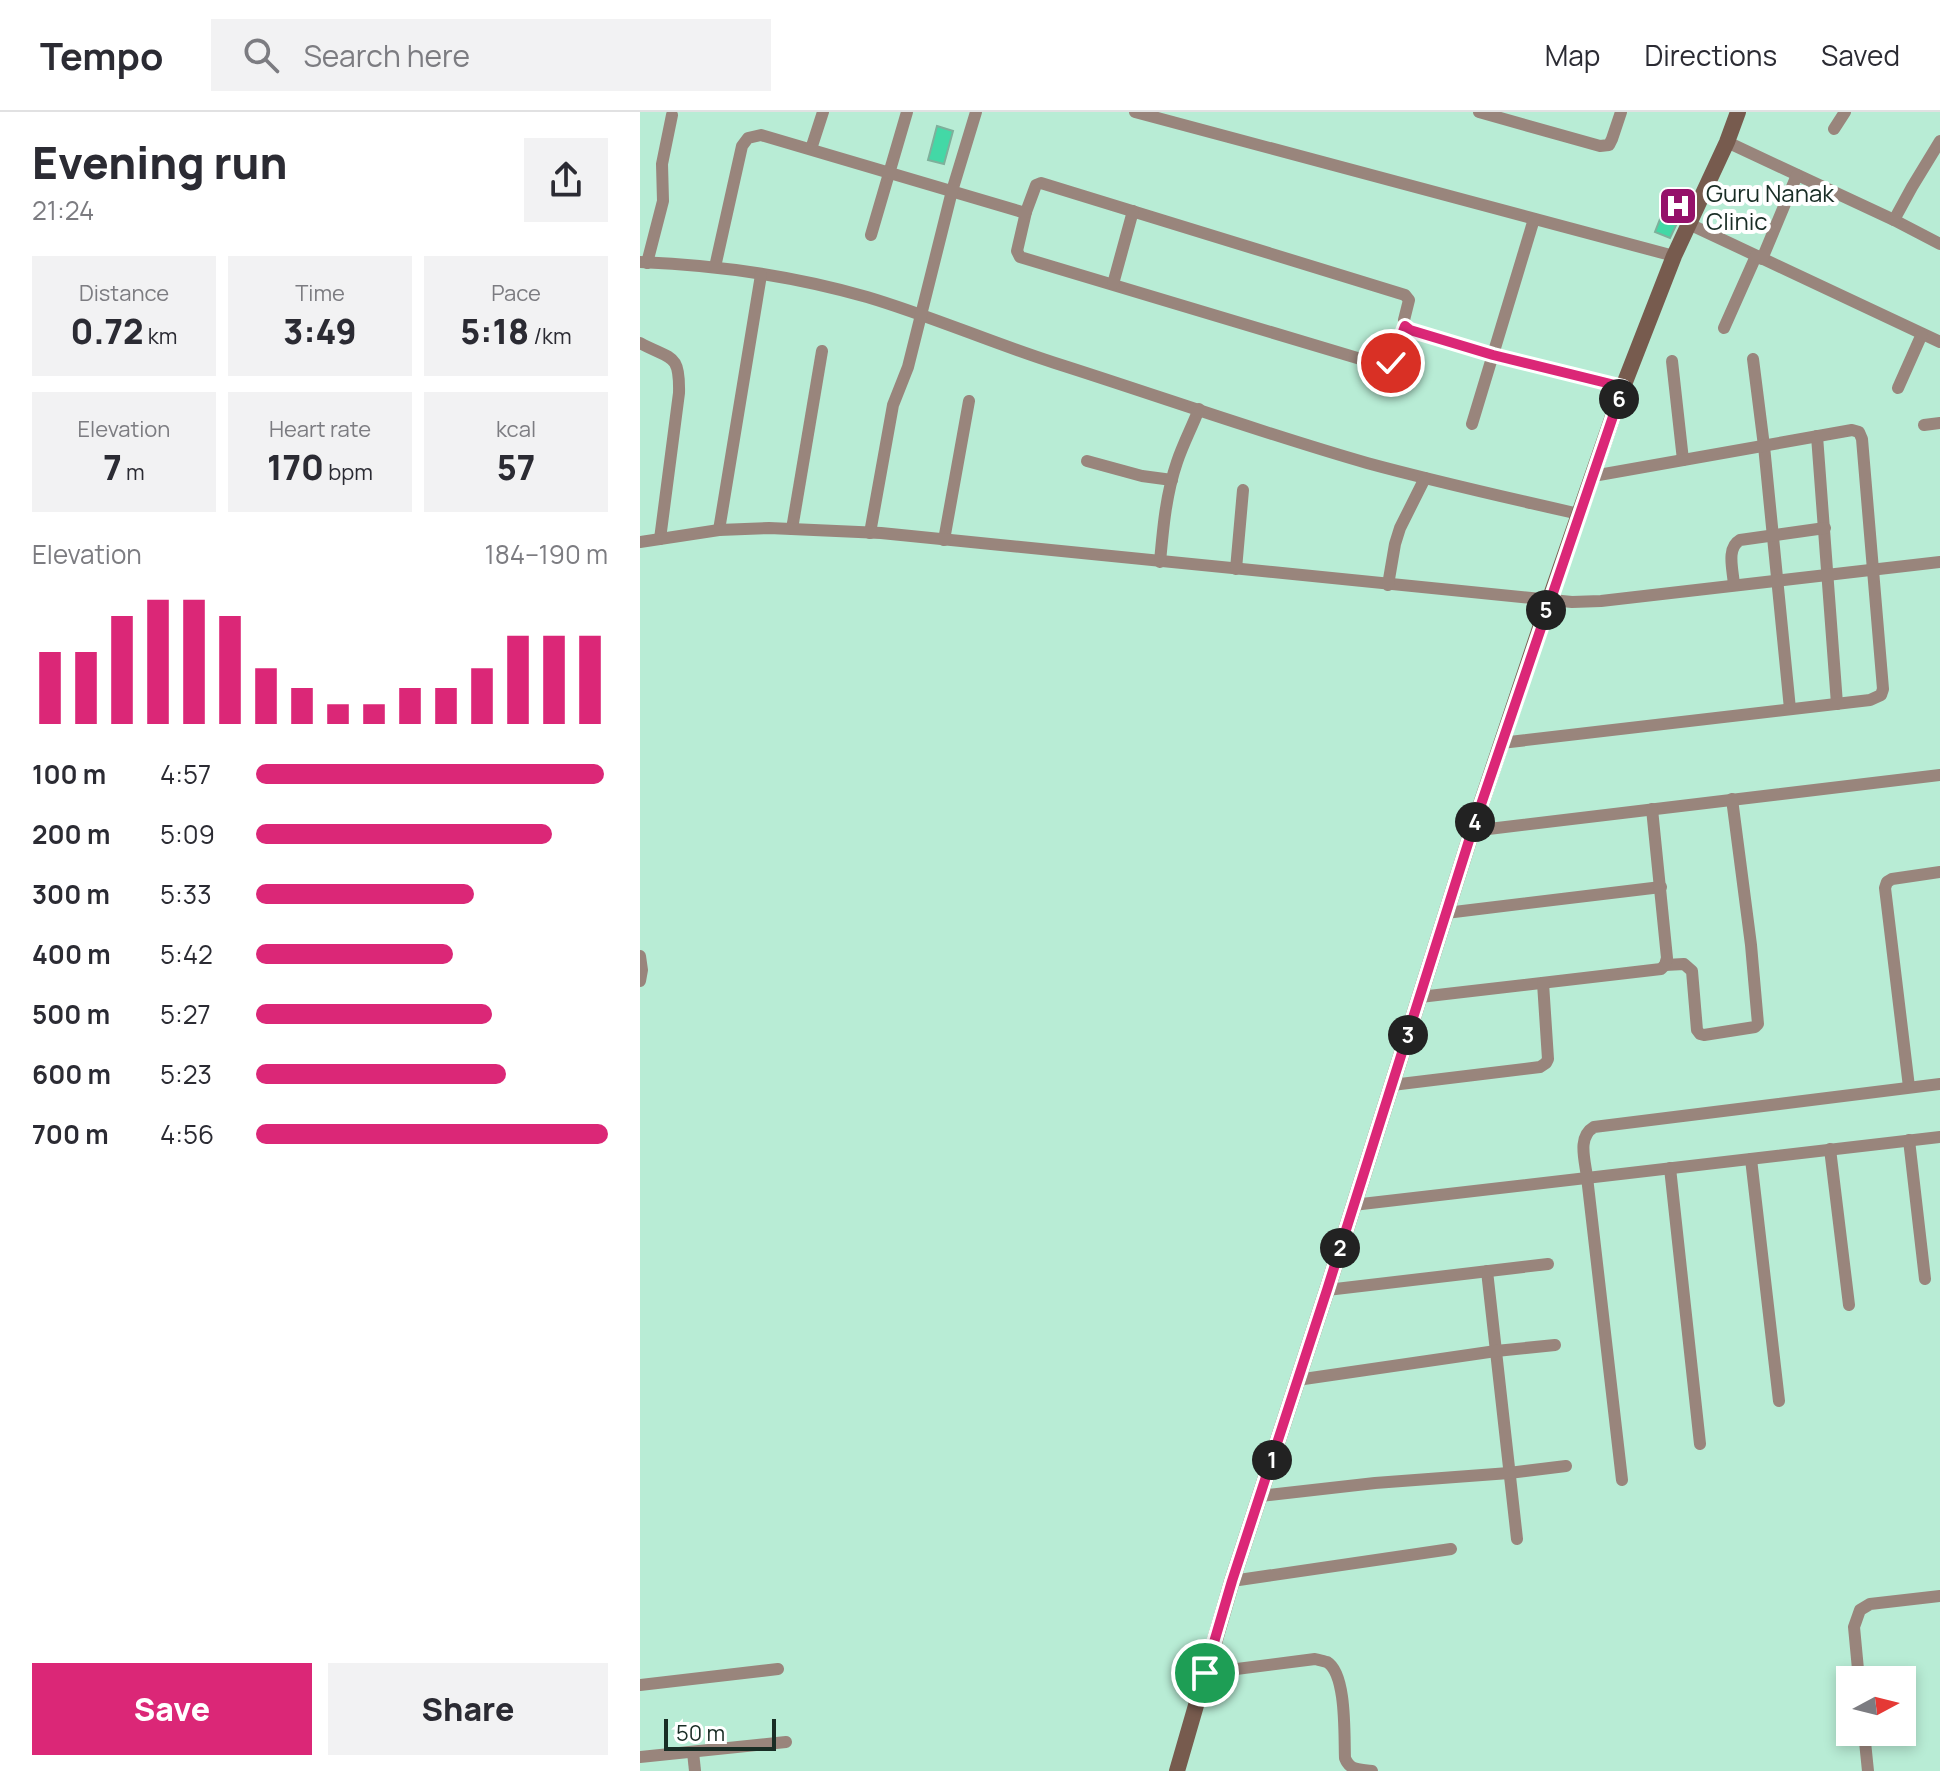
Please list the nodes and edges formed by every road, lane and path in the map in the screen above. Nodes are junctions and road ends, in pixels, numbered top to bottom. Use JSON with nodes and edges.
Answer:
{"nodes":[{"id":1,"x":823,"y":112,"type":"edge"},
{"id":2,"x":907,"y":112,"type":"edge"},
{"id":3,"x":976,"y":112,"type":"edge"},
{"id":4,"x":1135,"y":112,"type":"edge"},
{"id":5,"x":1479,"y":112,"type":"edge"},
{"id":6,"x":1621,"y":112,"type":"edge"},
{"id":7,"x":1738,"y":112,"type":"edge"},
{"id":8,"x":1845,"y":112,"type":"edge"},
{"id":9,"x":672,"y":115,"type":"dead end"},
{"id":10,"x":1522,"y":118,"type":"edge"},
{"id":11,"x":1834,"y":129,"type":"dead end"},
{"id":12,"x":1940,"y":141,"type":"edge"},
{"id":13,"x":1727,"y":142,"type":"junction"},
{"id":14,"x":811,"y":149,"type":"junction"},
{"id":15,"x":888,"y":172,"type":"junction"},
{"id":16,"x":1797,"y":175,"type":"junction"},
{"id":17,"x":952,"y":191,"type":"junction"},
{"id":18,"x":1133,"y":211,"type":"junction"},
{"id":19,"x":1026,"y":212,"type":"junction"},
{"id":20,"x":1534,"y":219,"type":"junction"},
{"id":21,"x":1894,"y":220,"type":"junction"},
{"id":22,"x":1689,"y":224,"type":"junction"},
{"id":23,"x":871,"y":235,"type":"dead end"},
{"id":24,"x":1940,"y":244,"type":"edge"},
{"id":25,"x":1674,"y":256,"type":"junction"},
{"id":26,"x":1759,"y":257,"type":"junction"},
{"id":27,"x":644,"y":263,"type":"edge"},
{"id":28,"x":715,"y":267,"type":"junction"},
{"id":29,"x":761,"y":275,"type":"junction"},
{"id":30,"x":1113,"y":284,"type":"junction"},
{"id":31,"x":922,"y":315,"type":"junction"},
{"id":32,"x":1405,"y":326,"type":"junction"},
{"id":33,"x":1724,"y":328,"type":"dead end"},
{"id":34,"x":1922,"y":334,"type":"junction"},
{"id":35,"x":1940,"y":342,"type":"edge"},
{"id":36,"x":640,"y":343,"type":"edge"},
{"id":37,"x":822,"y":351,"type":"dead end"},
{"id":38,"x":1493,"y":355,"type":"junction"},
{"id":39,"x":1753,"y":359,"type":"dead end"},
{"id":40,"x":1672,"y":361,"type":"dead end"},
{"id":41,"x":1623,"y":387,"type":"junction"},
{"id":42,"x":1898,"y":388,"type":"dead end"},
{"id":43,"x":969,"y":401,"type":"dead end"},
{"id":44,"x":1199,"y":409,"type":"junction"},
{"id":45,"x":1940,"y":423,"type":"edge"},
{"id":46,"x":1472,"y":424,"type":"dead end"},
{"id":47,"x":1924,"y":425,"type":"dead end"},
{"id":48,"x":1817,"y":436,"type":"junction"},
{"id":49,"x":1764,"y":446,"type":"junction"},
{"id":50,"x":1683,"y":460,"type":"junction"},
{"id":51,"x":1087,"y":461,"type":"dead end"},
{"id":52,"x":1593,"y":476,"type":"junction"},
{"id":53,"x":1425,"y":478,"type":"junction"},
{"id":54,"x":1172,"y":480,"type":"junction"},
{"id":55,"x":1243,"y":490,"type":"dead end"},
{"id":56,"x":1579,"y":514,"type":"junction"},
{"id":57,"x":1825,"y":528,"type":"junction"},
{"id":58,"x":792,"y":529,"type":"junction"},
{"id":59,"x":719,"y":530,"type":"junction"},
{"id":60,"x":870,"y":533,"type":"junction"},
{"id":61,"x":1773,"y":535,"type":"junction"},
{"id":62,"x":660,"y":539,"type":"junction"},
{"id":63,"x":944,"y":540,"type":"junction"},
{"id":64,"x":640,"y":542,"type":"edge"},
{"id":65,"x":1160,"y":562,"type":"junction"},
{"id":66,"x":1940,"y":562,"type":"edge"},
{"id":67,"x":1236,"y":569,"type":"junction"},
{"id":68,"x":1874,"y":569,"type":"junction"},
{"id":69,"x":1829,"y":574,"type":"junction"},
{"id":70,"x":1777,"y":580,"type":"junction"},
{"id":71,"x":1388,"y":585,"type":"junction"},
{"id":72,"x":1734,"y":585,"type":"junction"},
{"id":73,"x":1549,"y":601,"type":"junction"},
{"id":74,"x":1837,"y":704,"type":"junction"},
{"id":75,"x":1790,"y":709,"type":"junction"},
{"id":76,"x":1501,"y":743,"type":"junction"},
{"id":77,"x":1940,"y":775,"type":"edge"},
{"id":78,"x":1732,"y":799,"type":"junction"},
{"id":79,"x":1652,"y":809,"type":"junction"},
{"id":80,"x":1472,"y":831,"type":"junction"},
{"id":81,"x":1940,"y":872,"type":"edge"},
{"id":82,"x":1661,"y":887,"type":"junction"},
{"id":83,"x":1446,"y":913,"type":"junction"},
{"id":84,"x":640,"y":956,"type":"edge"},
{"id":85,"x":1665,"y":965,"type":"junction"},
{"id":86,"x":640,"y":981,"type":"edge"},
{"id":87,"x":1543,"y":983,"type":"junction"},
{"id":88,"x":1420,"y":997,"type":"junction"},
{"id":89,"x":1940,"y":1084,"type":"edge"},
{"id":90,"x":1392,"y":1085,"type":"junction"},
{"id":91,"x":1909,"y":1087,"type":"junction"},
{"id":92,"x":1940,"y":1137,"type":"edge"},
{"id":93,"x":1909,"y":1140,"type":"junction"},
{"id":94,"x":1830,"y":1149,"type":"junction"},
{"id":95,"x":1751,"y":1159,"type":"junction"},
{"id":96,"x":1670,"y":1168,"type":"junction"},
{"id":97,"x":1587,"y":1177,"type":"junction"},
{"id":98,"x":1353,"y":1205,"type":"junction"},
{"id":99,"x":1548,"y":1264,"type":"dead end"},
{"id":100,"x":1487,"y":1271,"type":"junction"},
{"id":101,"x":1925,"y":1279,"type":"dead end"},
{"id":102,"x":1327,"y":1290,"type":"junction"},
{"id":103,"x":1849,"y":1305,"type":"dead end"},
{"id":104,"x":1555,"y":1345,"type":"dead end"},
{"id":105,"x":1496,"y":1351,"type":"junction"},
{"id":106,"x":1297,"y":1380,"type":"junction"},
{"id":107,"x":1779,"y":1401,"type":"dead end"},
{"id":108,"x":1700,"y":1444,"type":"dead end"},
{"id":109,"x":1566,"y":1466,"type":"dead end"},
{"id":110,"x":1509,"y":1473,"type":"junction"},
{"id":111,"x":1622,"y":1480,"type":"dead end"},
{"id":112,"x":1260,"y":1496,"type":"junction"},
{"id":113,"x":1517,"y":1539,"type":"dead end"},
{"id":114,"x":1451,"y":1549,"type":"dead end"},
{"id":115,"x":1232,"y":1581,"type":"junction"},
{"id":116,"x":1940,"y":1596,"type":"edge"},
{"id":117,"x":1858,"y":1666,"type":"edge"},
{"id":118,"x":778,"y":1669,"type":"dead end"},
{"id":119,"x":1205,"y":1673,"type":"junction"},
{"id":120,"x":640,"y":1685,"type":"edge"},
{"id":121,"x":786,"y":1742,"type":"dead end"},
{"id":122,"x":1865,"y":1746,"type":"edge"},
{"id":123,"x":693,"y":1752,"type":"junction"},
{"id":124,"x":640,"y":1757,"type":"edge"},
{"id":125,"x":1347,"y":1768,"type":"edge"},
{"id":126,"x":695,"y":1771,"type":"edge"},
{"id":127,"x":1177,"y":1771,"type":"edge"},
{"id":128,"x":1372,"y":1771,"type":"edge"},
{"id":129,"x":1868,"y":1771,"type":"edge"}],
"edges":[{"from":1,"to":14,"type":"street"},
{"from":2,"to":15,"type":"street"},
{"from":3,"to":17,"type":"street"},
{"from":4,"to":20,"type":"street"},
{"from":5,"to":10,"type":"street"},
{"from":6,"to":10,"type":"street"},
{"from":7,"to":13,"type":"street"},
{"from":8,"to":11,"type":"street"},
{"from":9,"to":27,"type":"street"},
{"from":12,"to":21,"type":"street"},
{"from":13,"to":16,"type":"street"},
{"from":13,"to":22,"type":"street"},
{"from":14,"to":15,"type":"street"},
{"from":14,"to":28,"type":"street"},
{"from":15,"to":17,"type":"street"},
{"from":15,"to":23,"type":"street"},
{"from":16,"to":21,"type":"street"},
{"from":16,"to":26,"type":"street"},
{"from":17,"to":19,"type":"street"},
{"from":17,"to":31,"type":"street"},
{"from":18,"to":19,"type":"street"},
{"from":18,"to":30,"type":"street"},
{"from":18,"to":32,"type":"street"},
{"from":19,"to":30,"type":"street"},
{"from":20,"to":25,"type":"street"},
{"from":20,"to":38,"type":"street"},
{"from":21,"to":24,"type":"street"},
{"from":22,"to":25,"type":"street"},
{"from":22,"to":26,"type":"street"},
{"from":25,"to":41,"type":"street"},
{"from":26,"to":33,"type":"street"},
{"from":26,"to":34,"type":"street"},
{"from":27,"to":28,"type":"street"},
{"from":28,"to":29,"type":"street"},
{"from":29,"to":31,"type":"street"},
{"from":29,"to":59,"type":"street"},
{"from":30,"to":32,"type":"street"},
{"from":31,"to":44,"type":"street"},
{"from":31,"to":60,"type":"street"},
{"from":32,"to":38,"type":"street"},
{"from":34,"to":35,"type":"street"},
{"from":34,"to":42,"type":"street"},
{"from":36,"to":62,"type":"street"},
{"from":37,"to":58,"type":"street"},
{"from":38,"to":41,"type":"street"},
{"from":38,"to":46,"type":"street"},
{"from":39,"to":49,"type":"street"},
{"from":40,"to":50,"type":"street"},
{"from":41,"to":52,"type":"street"},
{"from":43,"to":63,"type":"street"},
{"from":44,"to":53,"type":"street"},
{"from":44,"to":54,"type":"street"},
{"from":45,"to":47,"type":"street"},
{"from":48,"to":49,"type":"street"},
{"from":48,"to":57,"type":"street"},
{"from":48,"to":68,"type":"street"},
{"from":49,"to":50,"type":"street"},
{"from":49,"to":61,"type":"street"},
{"from":50,"to":52,"type":"street"},
{"from":51,"to":54,"type":"street"},
{"from":52,"to":56,"type":"street"},
{"from":53,"to":56,"type":"street"},
{"from":53,"to":71,"type":"street"},
{"from":54,"to":65,"type":"street"},
{"from":55,"to":67,"type":"street"},
{"from":56,"to":73,"type":"street"},
{"from":57,"to":61,"type":"street"},
{"from":57,"to":69,"type":"street"},
{"from":58,"to":59,"type":"street"},
{"from":58,"to":60,"type":"street"},
{"from":59,"to":62,"type":"street"},
{"from":60,"to":63,"type":"street"},
{"from":61,"to":70,"type":"street"},
{"from":61,"to":72,"type":"street"},
{"from":62,"to":64,"type":"street"},
{"from":63,"to":65,"type":"street"},
{"from":65,"to":67,"type":"street"},
{"from":66,"to":68,"type":"street"},
{"from":67,"to":71,"type":"street"},
{"from":68,"to":69,"type":"street"},
{"from":68,"to":74,"type":"street"},
{"from":69,"to":70,"type":"street"},
{"from":69,"to":74,"type":"street"},
{"from":70,"to":72,"type":"street"},
{"from":70,"to":75,"type":"street"},
{"from":71,"to":73,"type":"street"},
{"from":72,"to":73,"type":"street"},
{"from":73,"to":76,"type":"street"},
{"from":74,"to":75,"type":"street"},
{"from":75,"to":76,"type":"street"},
{"from":76,"to":80,"type":"street"},
{"from":77,"to":78,"type":"street"},
{"from":78,"to":79,"type":"street"},
{"from":78,"to":85,"type":"street"},
{"from":79,"to":80,"type":"street"},
{"from":79,"to":82,"type":"street"},
{"from":80,"to":83,"type":"street"},
{"from":81,"to":91,"type":"street"},
{"from":82,"to":83,"type":"street"},
{"from":82,"to":85,"type":"street"},
{"from":83,"to":88,"type":"street"},
{"from":84,"to":86,"type":"street"},
{"from":85,"to":87,"type":"street"},
{"from":87,"to":88,"type":"street"},
{"from":87,"to":90,"type":"street"},
{"from":88,"to":90,"type":"street"},
{"from":89,"to":91,"type":"street"},
{"from":90,"to":98,"type":"street"},
{"from":91,"to":97,"type":"street"},
{"from":92,"to":93,"type":"street"},
{"from":93,"to":94,"type":"street"},
{"from":93,"to":101,"type":"street"},
{"from":94,"to":95,"type":"street"},
{"from":94,"to":103,"type":"street"},
{"from":95,"to":96,"type":"street"},
{"from":95,"to":107,"type":"street"},
{"from":96,"to":97,"type":"street"},
{"from":96,"to":108,"type":"street"},
{"from":97,"to":98,"type":"street"},
{"from":97,"to":111,"type":"street"},
{"from":98,"to":102,"type":"street"},
{"from":99,"to":100,"type":"street"},
{"from":100,"to":102,"type":"street"},
{"from":100,"to":105,"type":"street"},
{"from":102,"to":106,"type":"street"},
{"from":104,"to":105,"type":"street"},
{"from":105,"to":106,"type":"street"},
{"from":105,"to":110,"type":"street"},
{"from":106,"to":112,"type":"street"},
{"from":109,"to":110,"type":"street"},
{"from":110,"to":112,"type":"street"},
{"from":110,"to":113,"type":"street"},
{"from":112,"to":115,"type":"street"},
{"from":114,"to":115,"type":"street"},
{"from":115,"to":119,"type":"street"},
{"from":116,"to":117,"type":"street"},
{"from":118,"to":120,"type":"street"},
{"from":119,"to":125,"type":"street"},
{"from":119,"to":127,"type":"street"},
{"from":121,"to":123,"type":"street"},
{"from":122,"to":129,"type":"street"},
{"from":123,"to":124,"type":"street"},
{"from":123,"to":126,"type":"street"},
{"from":125,"to":128,"type":"street"}]}
